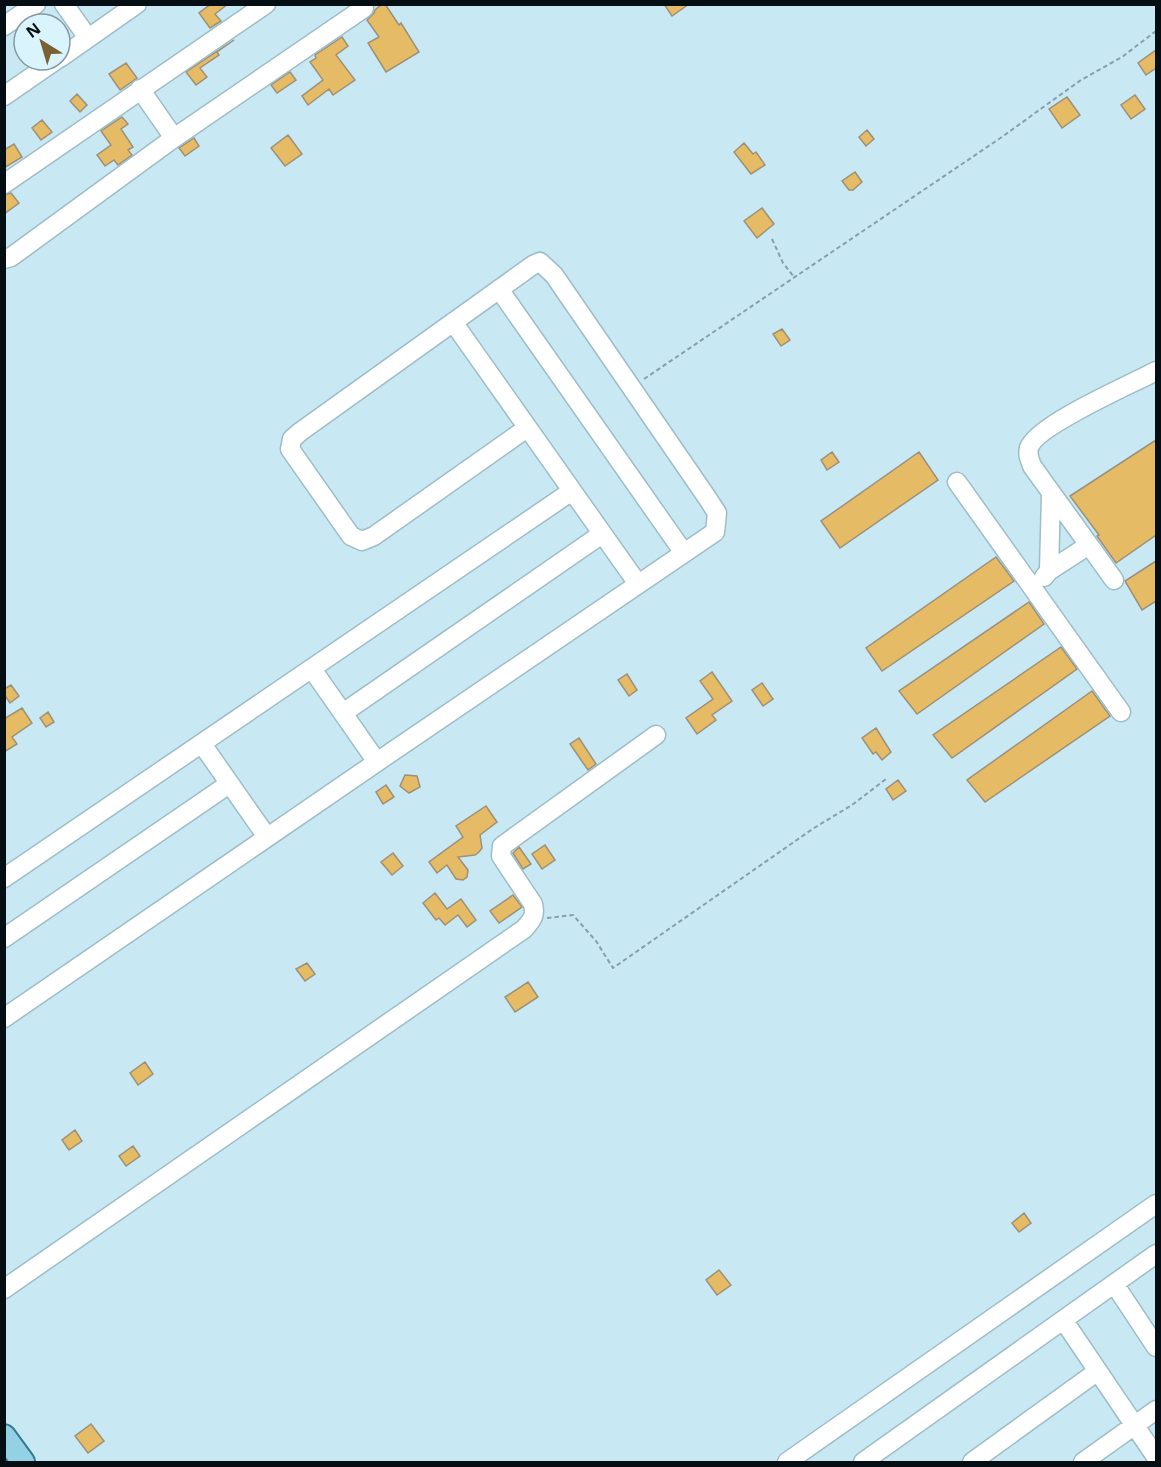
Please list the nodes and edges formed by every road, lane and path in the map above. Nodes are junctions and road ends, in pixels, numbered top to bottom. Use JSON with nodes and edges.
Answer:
{"nodes":[{"id":1,"x":36,"y":4,"type":"edge"},
{"id":2,"x":64,"y":4,"type":"edge"},
{"id":3,"x":137,"y":4,"type":"edge"},
{"id":4,"x":266,"y":4,"type":"edge"},
{"id":5,"x":364,"y":8,"type":"dead end"},
{"id":6,"x":4,"y":26,"type":"edge"},
{"id":7,"x":1156,"y":31,"type":"edge"},
{"id":8,"x":88,"y":38,"type":"junction"},
{"id":9,"x":72,"y":49,"type":"edge"},
{"id":10,"x":39,"y":72,"type":"edge"},
{"id":11,"x":141,"y":89,"type":"junction"},
{"id":12,"x":4,"y":96,"type":"edge"},
{"id":13,"x":174,"y":138,"type":"junction"},
{"id":14,"x":4,"y":183,"type":"edge"},
{"id":15,"x":772,"y":239,"type":"dead end"},
{"id":16,"x":4,"y":259,"type":"edge"},
{"id":17,"x":794,"y":278,"type":"junction"},
{"id":18,"x":499,"y":289,"type":"junction"},
{"id":19,"x":453,"y":322,"type":"junction"},
{"id":20,"x":1156,"y":371,"type":"edge"},
{"id":21,"x":632,"y":387,"type":"junction"},
{"id":22,"x":527,"y":428,"type":"junction"},
{"id":23,"x":957,"y":482,"type":"dead end"},
{"id":24,"x":572,"y":491,"type":"junction"},
{"id":25,"x":1051,"y":494,"type":"junction"},
{"id":26,"x":602,"y":534,"type":"junction"},
{"id":27,"x":1089,"y":545,"type":"junction"},
{"id":28,"x":684,"y":553,"type":"junction"},
{"id":29,"x":1049,"y":571,"type":"junction"},
{"id":30,"x":1114,"y":580,"type":"dead end"},
{"id":31,"x":638,"y":585,"type":"junction"},
{"id":32,"x":1032,"y":589,"type":"junction"},
{"id":33,"x":312,"y":669,"type":"junction"},
{"id":34,"x":1121,"y":712,"type":"dead end"},
{"id":35,"x":343,"y":713,"type":"junction"},
{"id":36,"x":657,"y":735,"type":"dead end"},
{"id":37,"x":202,"y":744,"type":"junction"},
{"id":38,"x":377,"y":762,"type":"junction"},
{"id":39,"x":886,"y":779,"type":"dead end"},
{"id":40,"x":229,"y":784,"type":"junction"},
{"id":41,"x":267,"y":837,"type":"junction"},
{"id":42,"x":4,"y":878,"type":"edge"},
{"id":43,"x":530,"y":922,"type":"junction"},
{"id":44,"x":4,"y":938,"type":"edge"},
{"id":45,"x":4,"y":1018,"type":"edge"},
{"id":46,"x":1156,"y":1204,"type":"edge"},
{"id":47,"x":1156,"y":1254,"type":"edge"},
{"id":48,"x":1114,"y":1285,"type":"junction"},
{"id":49,"x":4,"y":1289,"type":"edge"},
{"id":50,"x":1064,"y":1322,"type":"junction"},
{"id":51,"x":1154,"y":1338,"type":"edge"},
{"id":52,"x":1098,"y":1371,"type":"junction"},
{"id":53,"x":1156,"y":1410,"type":"edge"},
{"id":54,"x":1135,"y":1426,"type":"junction"},
{"id":55,"x":4,"y":1436,"type":"edge"},
{"id":56,"x":1156,"y":1458,"type":"edge"},
{"id":57,"x":23,"y":1462,"type":"edge"},
{"id":58,"x":787,"y":1462,"type":"edge"},
{"id":59,"x":863,"y":1462,"type":"edge"},
{"id":60,"x":972,"y":1462,"type":"edge"},
{"id":61,"x":1083,"y":1462,"type":"edge"}],
"edges":[{"from":1,"to":6,"type":"street"},
{"from":2,"to":8,"type":"street"},
{"from":3,"to":8,"type":"street"},
{"from":4,"to":11,"type":"street"},
{"from":5,"to":13,"type":"street"},
{"from":7,"to":17,"type":"path"},
{"from":8,"to":9,"type":"street"},
{"from":10,"to":12,"type":"street"},
{"from":11,"to":13,"type":"street"},
{"from":11,"to":14,"type":"street"},
{"from":13,"to":16,"type":"street"},
{"from":15,"to":17,"type":"path"},
{"from":17,"to":21,"type":"path"},
{"from":18,"to":19,"type":"street"},
{"from":18,"to":21,"type":"street"},
{"from":18,"to":28,"type":"street"},
{"from":19,"to":22,"type":"street"},
{"from":19,"to":22,"type":"street"},
{"from":20,"to":25,"type":"street"},
{"from":21,"to":28,"type":"street"},
{"from":22,"to":24,"type":"street"},
{"from":23,"to":32,"type":"street"},
{"from":24,"to":26,"type":"street"},
{"from":24,"to":33,"type":"street"},
{"from":25,"to":27,"type":"street"},
{"from":25,"to":29,"type":"street"},
{"from":26,"to":31,"type":"street"},
{"from":26,"to":35,"type":"street"},
{"from":27,"to":29,"type":"street"},
{"from":27,"to":30,"type":"street"},
{"from":28,"to":31,"type":"street"},
{"from":29,"to":32,"type":"street"},
{"from":31,"to":38,"type":"street"},
{"from":32,"to":34,"type":"street"},
{"from":33,"to":35,"type":"street"},
{"from":33,"to":37,"type":"street"},
{"from":35,"to":38,"type":"street"},
{"from":36,"to":43,"type":"street"},
{"from":37,"to":40,"type":"street"},
{"from":37,"to":42,"type":"street"},
{"from":38,"to":41,"type":"street"},
{"from":39,"to":43,"type":"path"},
{"from":40,"to":41,"type":"street"},
{"from":40,"to":44,"type":"street"},
{"from":41,"to":45,"type":"street"},
{"from":43,"to":49,"type":"street"},
{"from":46,"to":58,"type":"street"},
{"from":47,"to":48,"type":"street"},
{"from":48,"to":50,"type":"street"},
{"from":48,"to":51,"type":"street"},
{"from":50,"to":52,"type":"street"},
{"from":50,"to":59,"type":"street"},
{"from":52,"to":54,"type":"street"},
{"from":52,"to":60,"type":"street"},
{"from":53,"to":54,"type":"street"},
{"from":54,"to":56,"type":"street"},
{"from":54,"to":61,"type":"street"},
{"from":55,"to":57,"type":"main road"}]}
